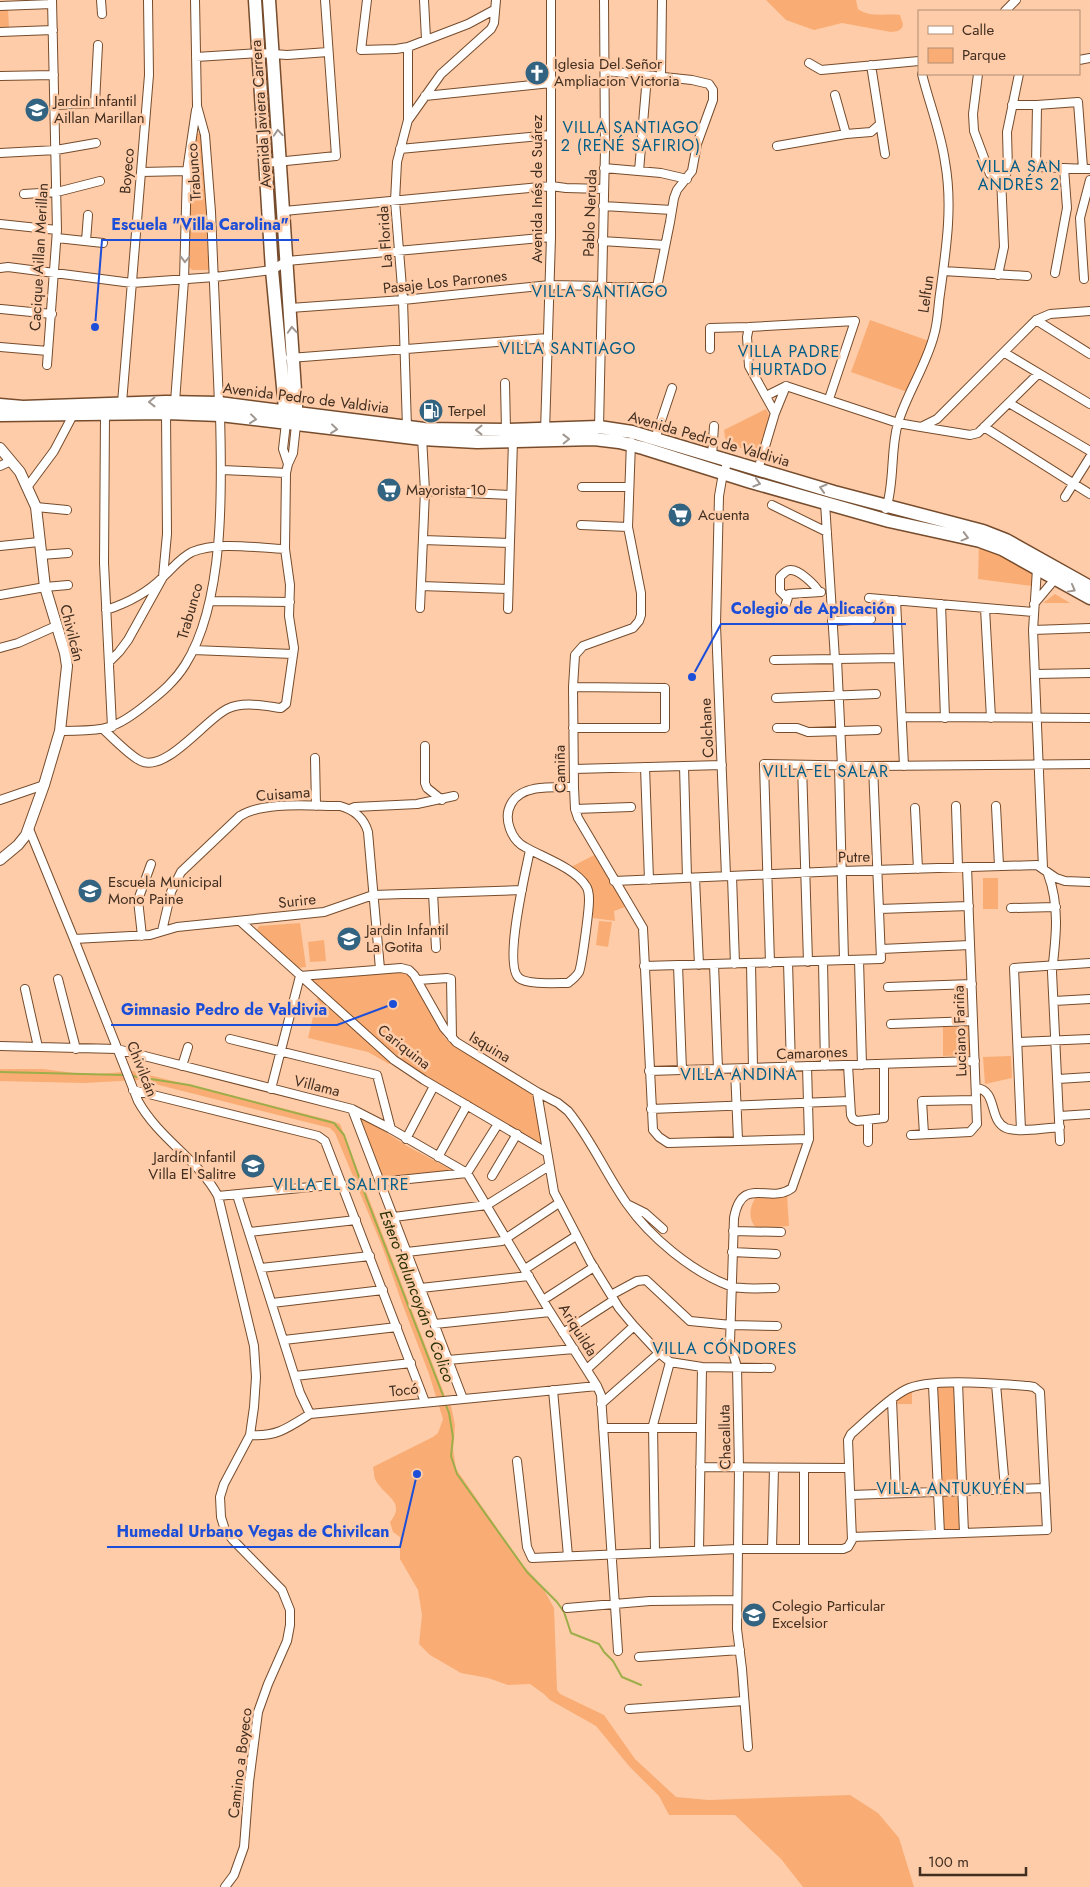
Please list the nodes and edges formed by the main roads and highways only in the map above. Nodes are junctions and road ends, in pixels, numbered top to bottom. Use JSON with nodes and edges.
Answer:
{"nodes":[{"id":1,"x":255,"y":0,"type":"edge"},
{"id":2,"x":269,"y":0,"type":"edge"},
{"id":3,"x":0,"y":405,"type":"edge"},
{"id":4,"x":219,"y":409,"type":"junction"},
{"id":5,"x":0,"y":415,"type":"edge"},
{"id":6,"x":291,"y":418,"type":"junction"},
{"id":7,"x":423,"y":434,"type":"junction"},
{"id":8,"x":544,"y":434,"type":"junction"},
{"id":9,"x":631,"y":438,"type":"junction"},
{"id":10,"x":726,"y":466,"type":"junction"},
{"id":11,"x":830,"y":504,"type":"junction"},
{"id":12,"x":886,"y":510,"type":"junction"},
{"id":13,"x":941,"y":531,"type":"junction"},
{"id":14,"x":1040,"y":564,"type":"junction"},
{"id":15,"x":1056,"y":574,"type":"junction"},
{"id":16,"x":1090,"y":587,"type":"edge"},
{"id":17,"x":1090,"y":598,"type":"edge"}],
"edges":[{"from":1,"to":6,"type":"main road","name":"Avenida Javiera Carrera"},
{"from":6,"to":2,"type":"main road","name":"Avenida Javiera Carrera","one_way":true},
{"from":4,"to":3,"type":"main road","name":"Avenida Pedro de Valdivia","one_way":true},
{"from":4,"to":5,"type":"main road","name":"Avenida Pedro de Valdivia"},
{"from":4,"to":6,"type":"main road","name":"Avenida Pedro de Valdivia"},
{"from":6,"to":7,"type":"main road","name":"Avenida Pedro de Valdivia","one_way":true},
{"from":6,"to":7,"type":"main road","name":"Avenida Pedro de Valdivia"},
{"from":7,"to":8,"type":"main road","name":"Avenida Pedro de Valdivia"},
{"from":8,"to":9,"type":"main road","name":"Avenida Pedro de Valdivia","one_way":true},
{"from":8,"to":9,"type":"main road","name":"Avenida Pedro de Valdivia"},
{"from":9,"to":10,"type":"main road","name":"Avenida Pedro de Valdivia"},
{"from":9,"to":10,"type":"main road","name":"Avenida Pedro de Valdivia"},
{"from":10,"to":11,"type":"main road","name":"Avenida Pedro de Valdivia","one_way":true},
{"from":12,"to":10,"type":"main road","name":"Avenida Pedro de Valdivia","one_way":true},
{"from":11,"to":12,"type":"main road"},
{"from":11,"to":13,"type":"main road","name":"Avenida Pedro de Valdivia"},
{"from":12,"to":13,"type":"main road"},
{"from":12,"to":14,"type":"main road","name":"Avenida Pedro de Valdivia"},
{"from":13,"to":14,"type":"main road","name":"Avenida Pedro de Valdivia","one_way":true},
{"from":14,"to":15,"type":"main road","name":"Avenida Pedro de Valdivia"},
{"from":15,"to":16,"type":"main road","name":"Avenida Pedro de Valdivia"},
{"from":15,"to":17,"type":"main road","name":"Avenida Pedro de Valdivia","one_way":true}]}
